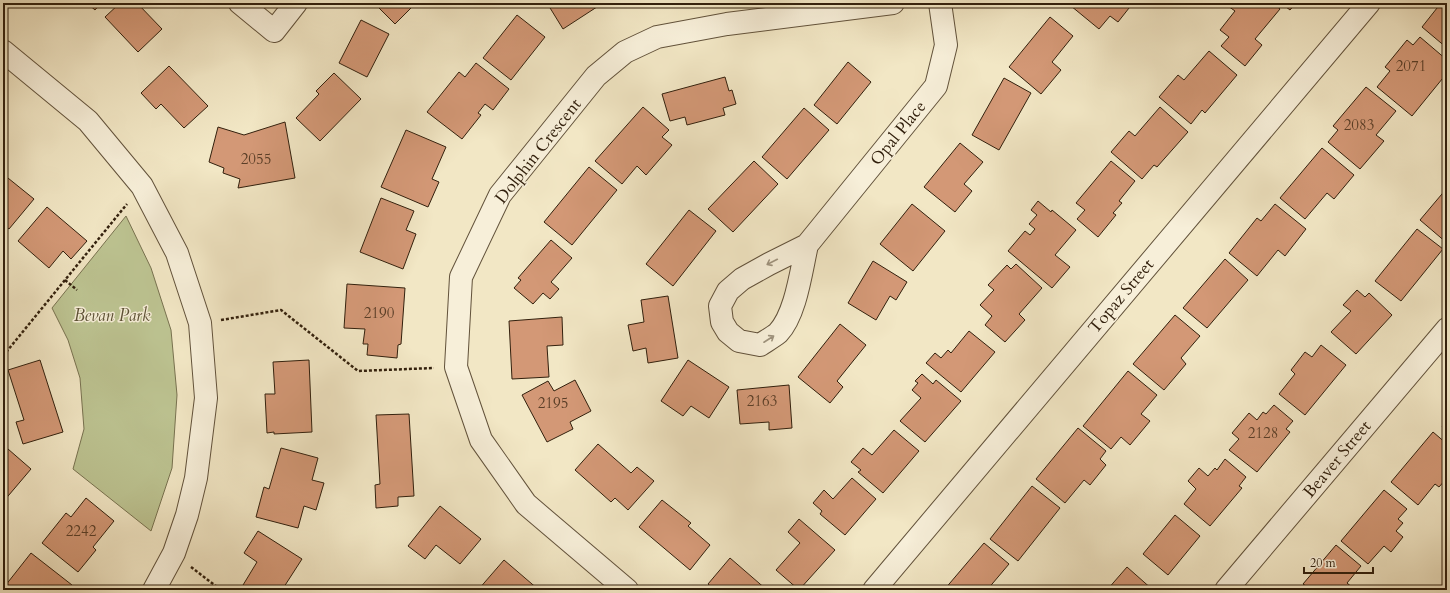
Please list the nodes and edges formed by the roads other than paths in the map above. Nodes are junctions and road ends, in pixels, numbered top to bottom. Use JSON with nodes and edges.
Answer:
{"nodes":[{"id":1,"x":240,"y":3,"type":"edge"},
{"id":2,"x":296,"y":3,"type":"edge"},
{"id":3,"x":893,"y":3,"type":"edge"},
{"id":4,"x":940,"y":3,"type":"edge"},
{"id":5,"x":1369,"y":3,"type":"edge"},
{"id":6,"x":3,"y":51,"type":"edge"},
{"id":7,"x":807,"y":245,"type":"junction"},
{"id":8,"x":1447,"y":329,"type":"edge"},
{"id":9,"x":154,"y":590,"type":"edge"},
{"id":10,"x":627,"y":590,"type":"edge"},
{"id":11,"x":874,"y":590,"type":"edge"},
{"id":12,"x":1226,"y":590,"type":"edge"}],
"edges":[{"from":1,"to":2,"type":"street"},
{"from":3,"to":10,"type":"street","name":"Dolphin Crescent"},
{"from":4,"to":7,"type":"street","name":"Opal Place"},
{"from":5,"to":11,"type":"street","name":"Topaz Street"},
{"from":6,"to":9,"type":"street"},
{"from":7,"to":7,"type":"street","one_way":true},
{"from":8,"to":12,"type":"street","name":"Beaver Street"}]}
